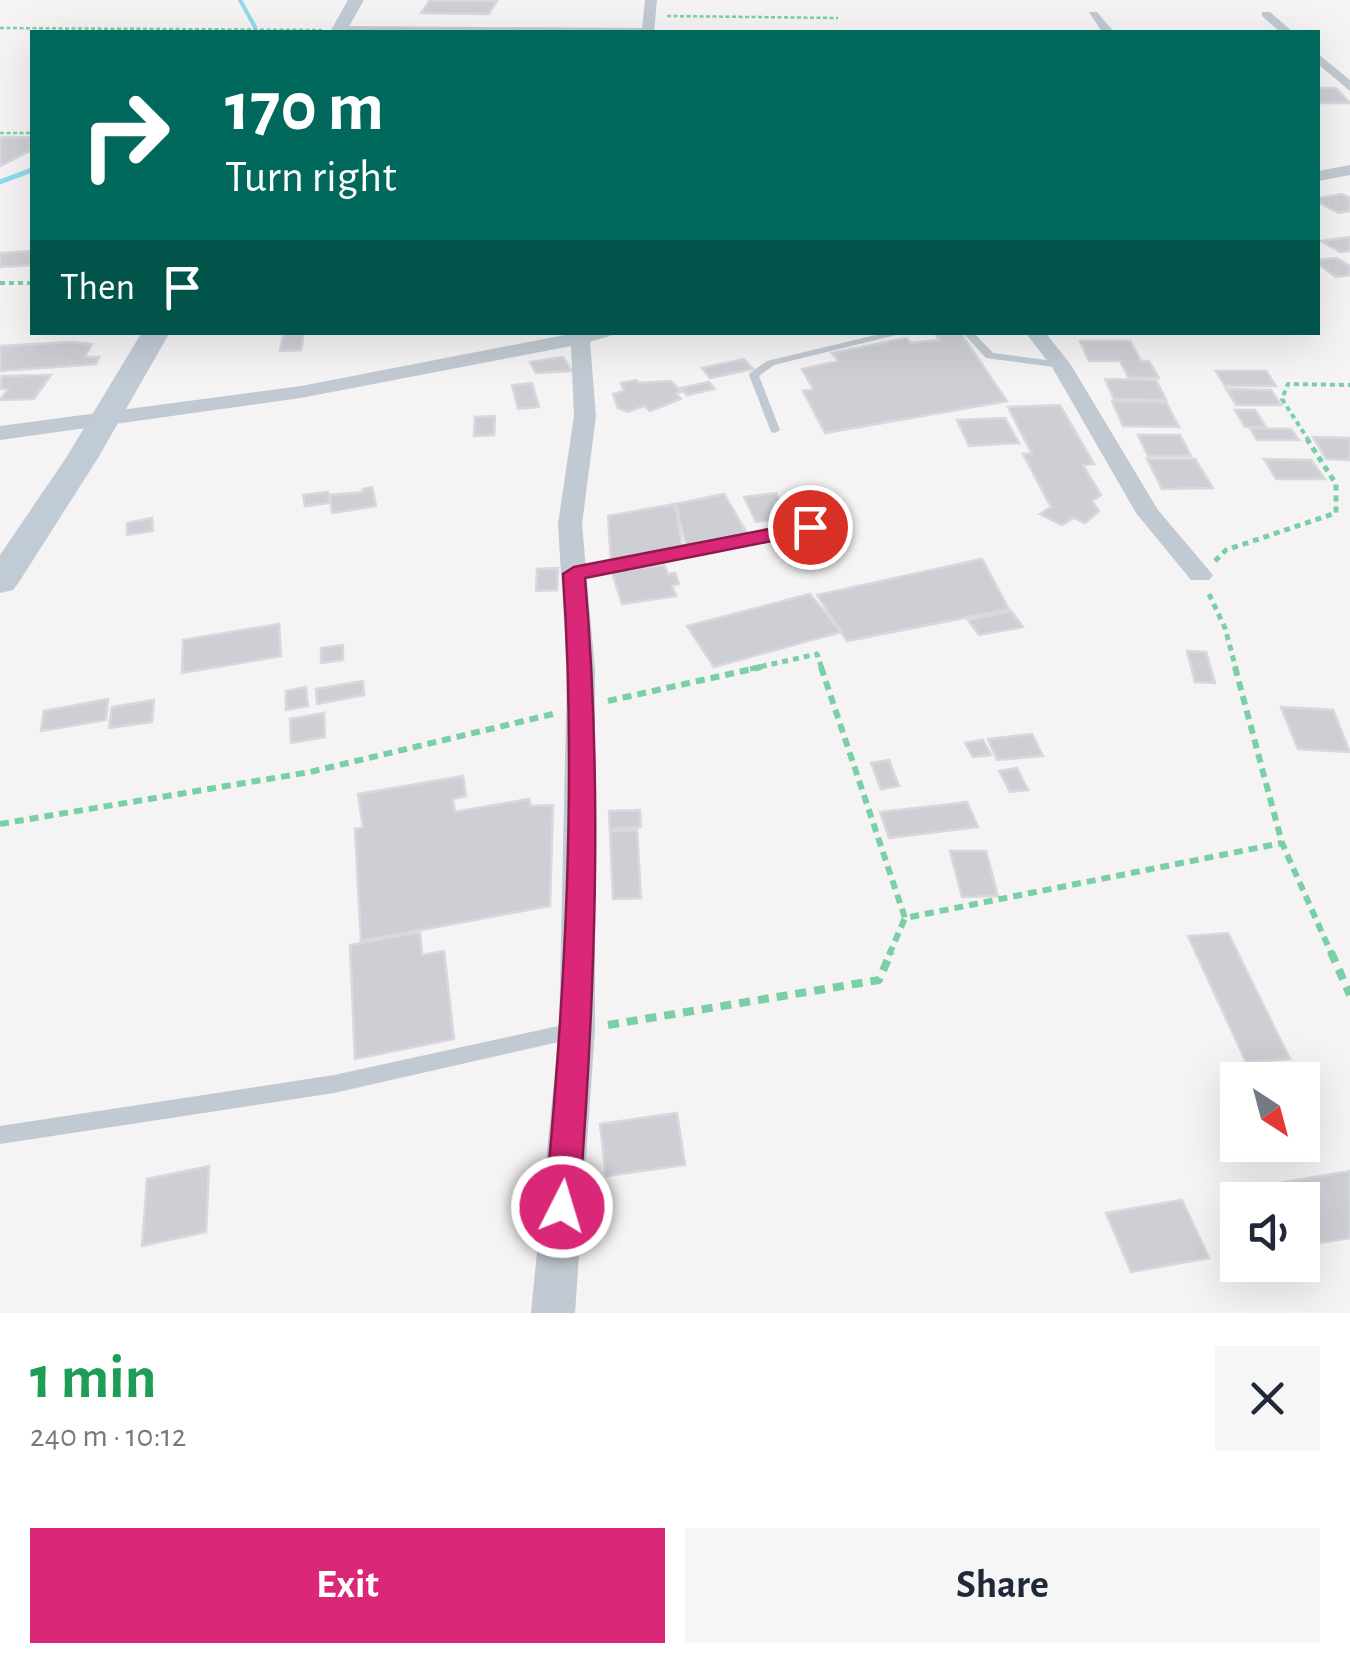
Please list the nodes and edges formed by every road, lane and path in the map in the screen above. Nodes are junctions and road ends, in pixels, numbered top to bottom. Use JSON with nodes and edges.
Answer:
{"nodes":[{"id":1,"x":356,"y":0,"type":"edge"},
{"id":2,"x":650,"y":0,"type":"edge"},
{"id":3,"x":1092,"y":14,"type":"dead end"},
{"id":4,"x":1266,"y":14,"type":"dead end"},
{"id":5,"x":649,"y":16,"type":"junction"},
{"id":6,"x":838,"y":18,"type":"dead end"},
{"id":7,"x":0,"y":28,"type":"edge"},
{"id":8,"x":226,"y":30,"type":"edge"},
{"id":9,"x":340,"y":30,"type":"edge"},
{"id":10,"x":648,"y":30,"type":"edge"},
{"id":11,"x":1106,"y":30,"type":"edge"},
{"id":12,"x":1286,"y":30,"type":"edge"},
{"id":13,"x":1320,"y":60,"type":"edge"},
{"id":14,"x":1350,"y":88,"type":"edge"},
{"id":15,"x":0,"y":133,"type":"edge"},
{"id":16,"x":30,"y":133,"type":"edge"},
{"id":17,"x":1350,"y":170,"type":"edge"},
{"id":18,"x":1320,"y":176,"type":"edge"},
{"id":19,"x":30,"y":282,"type":"edge"},
{"id":20,"x":0,"y":283,"type":"edge"},
{"id":21,"x":154,"y":335,"type":"edge"},
{"id":22,"x":599,"y":335,"type":"edge"},
{"id":23,"x":890,"y":335,"type":"edge"},
{"id":24,"x":970,"y":335,"type":"edge"},
{"id":25,"x":1036,"y":335,"type":"edge"},
{"id":26,"x":580,"y":339,"type":"junction"},
{"id":27,"x":1061,"y":365,"type":"junction"},
{"id":28,"x":1350,"y":385,"type":"edge"},
{"id":29,"x":102,"y":420,"type":"junction"},
{"id":30,"x":775,"y":430,"type":"dead end"},
{"id":31,"x":0,"y":433,"type":"edge"},
{"id":32,"x":810,"y":527,"type":"dead end"},
{"id":33,"x":574,"y":574,"type":"junction"},
{"id":34,"x":1200,"y":574,"type":"junction"},
{"id":35,"x":0,"y":582,"type":"edge"},
{"id":36,"x":581,"y":707,"type":"junction"},
{"id":37,"x":0,"y":824,"type":"edge"},
{"id":38,"x":1282,"y":843,"type":"junction"},
{"id":39,"x":905,"y":918,"type":"junction"},
{"id":40,"x":1350,"y":995,"type":"edge"},
{"id":41,"x":577,"y":1030,"type":"junction"},
{"id":42,"x":0,"y":1135,"type":"edge"},
{"id":43,"x":553,"y":1313,"type":"edge"}],
"edges":[{"from":1,"to":9,"type":"main road"},
{"from":2,"to":5,"type":"street"},
{"from":3,"to":11,"type":"street"},
{"from":4,"to":12,"type":"street"},
{"from":5,"to":6,"type":"path"},
{"from":5,"to":10,"type":"street"},
{"from":7,"to":8,"type":"path"},
{"from":13,"to":14,"type":"street"},
{"from":15,"to":16,"type":"path"},
{"from":17,"to":18,"type":"street"},
{"from":19,"to":20,"type":"path"},
{"from":21,"to":29,"type":"main road"},
{"from":22,"to":26,"type":"street"},
{"from":23,"to":30,"type":"lane"},
{"from":24,"to":27,"type":"lane"},
{"from":25,"to":27,"type":"street"},
{"from":26,"to":29,"type":"street"},
{"from":26,"to":33,"type":"street"},
{"from":27,"to":34,"type":"street"},
{"from":28,"to":34,"type":"path"},
{"from":29,"to":31,"type":"street"},
{"from":29,"to":35,"type":"main road"},
{"from":32,"to":33,"type":"lane"},
{"from":33,"to":36,"type":"street"},
{"from":34,"to":38,"type":"path"},
{"from":36,"to":37,"type":"path"},
{"from":36,"to":39,"type":"path"},
{"from":36,"to":41,"type":"street"},
{"from":38,"to":39,"type":"path"},
{"from":38,"to":40,"type":"path"},
{"from":39,"to":41,"type":"path"},
{"from":41,"to":42,"type":"lane"},
{"from":41,"to":43,"type":"street"}]}
